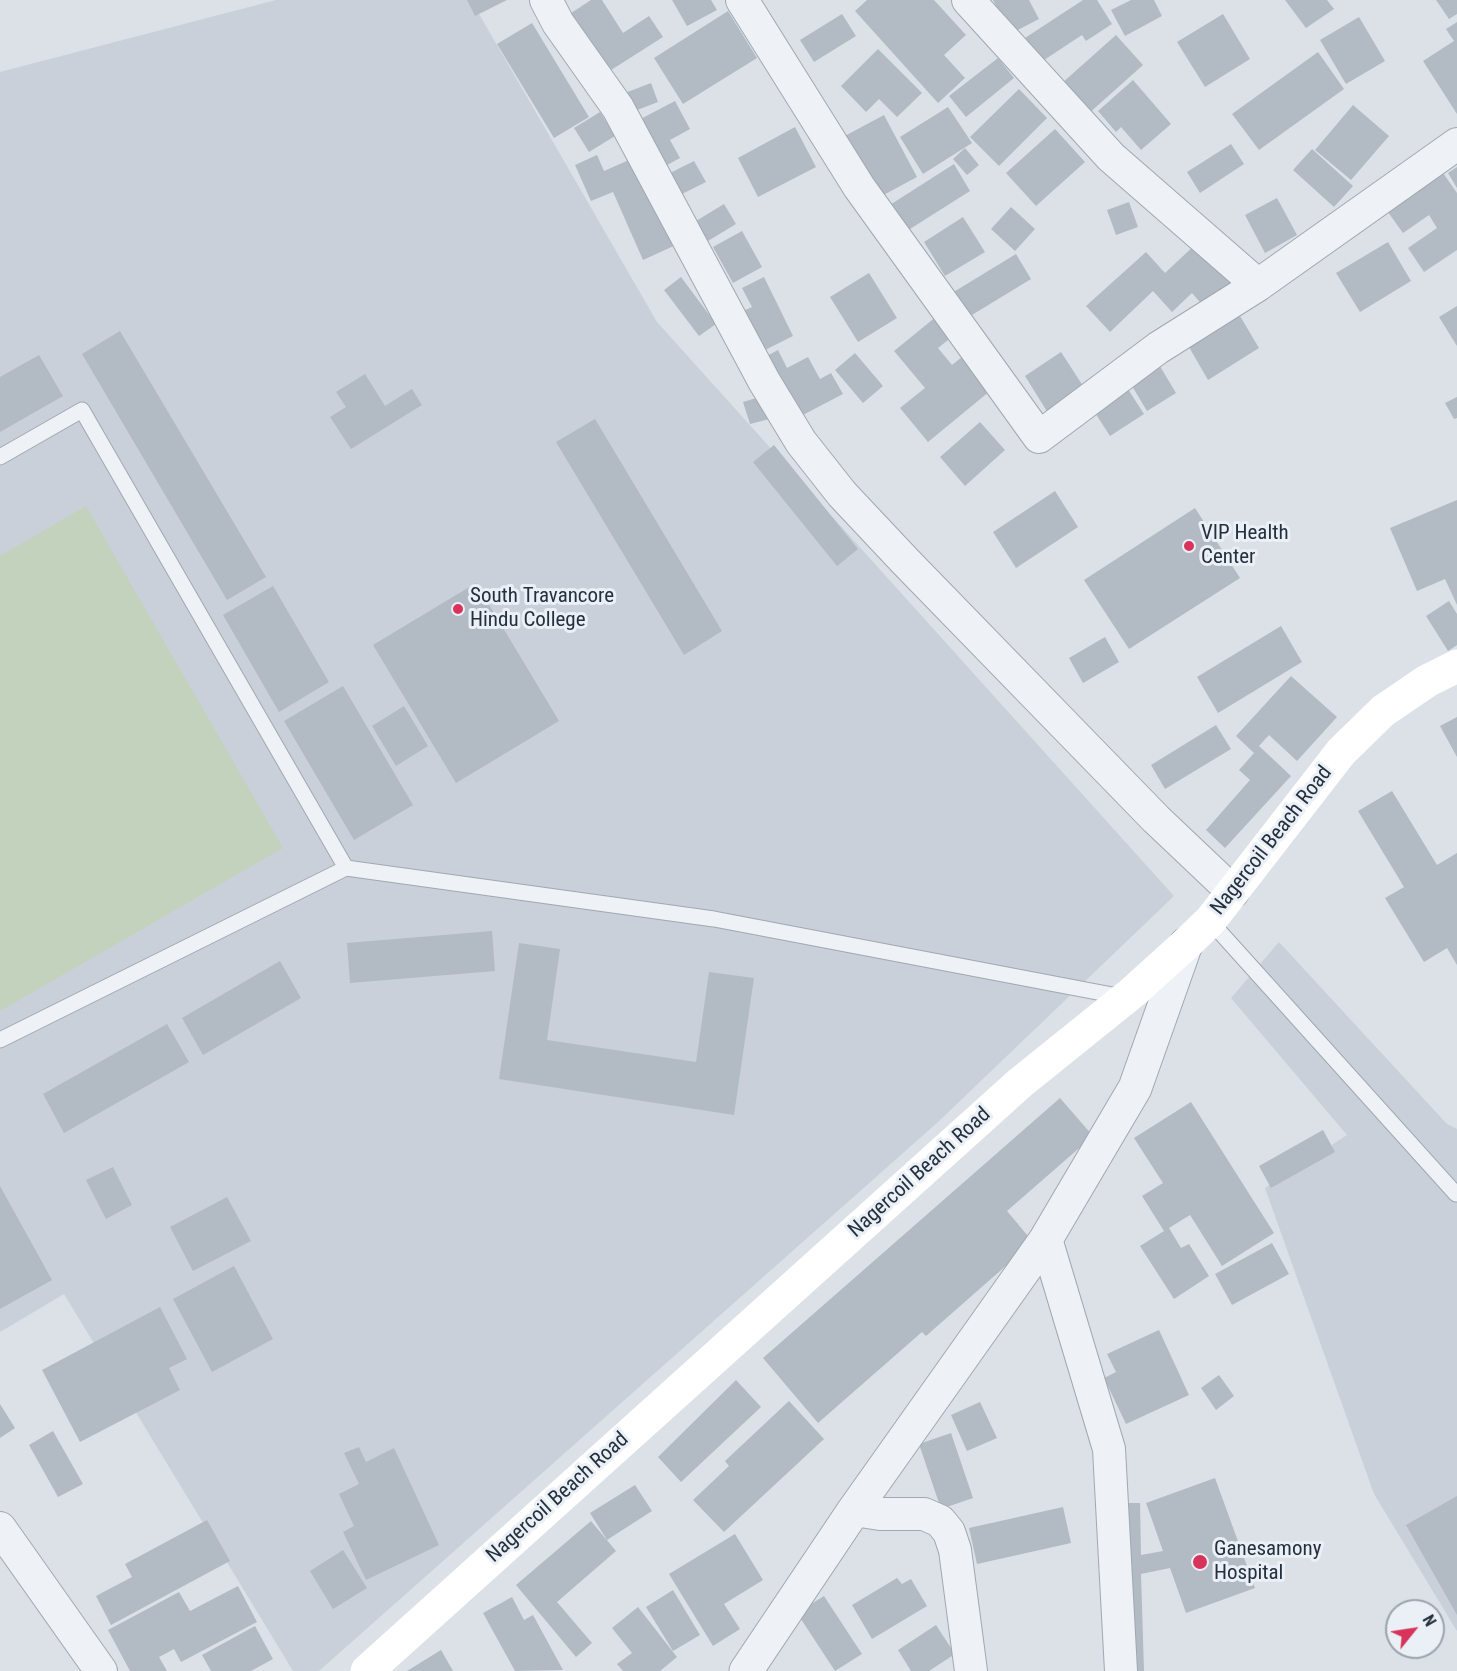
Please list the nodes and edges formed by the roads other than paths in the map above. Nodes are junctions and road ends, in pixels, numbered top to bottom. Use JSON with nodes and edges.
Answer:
{"nodes":[{"id":1,"x":546,"y":0,"type":"edge"},
{"id":2,"x":742,"y":0,"type":"edge"},
{"id":3,"x":968,"y":0,"type":"edge"},
{"id":4,"x":1457,"y":144,"type":"edge"},
{"id":5,"x":1258,"y":285,"type":"junction"},
{"id":6,"x":0,"y":457,"type":"edge"},
{"id":7,"x":1457,"y":666,"type":"edge"},
{"id":8,"x":346,"y":868,"type":"junction"},
{"id":9,"x":1233,"y":892,"type":"junction"},
{"id":10,"x":1210,"y":921,"type":"junction"},
{"id":11,"x":1186,"y":944,"type":"junction"},
{"id":12,"x":1126,"y":998,"type":"junction"},
{"id":13,"x":0,"y":1040,"type":"edge"},
{"id":14,"x":1456,"y":1194,"type":"edge"},
{"id":15,"x":1046,"y":1239,"type":"junction"},
{"id":16,"x":854,"y":1510,"type":"junction"},
{"id":17,"x":0,"y":1528,"type":"edge"},
{"id":18,"x":101,"y":1671,"type":"edge"},
{"id":19,"x":367,"y":1671,"type":"edge"},
{"id":20,"x":746,"y":1671,"type":"edge"},
{"id":21,"x":971,"y":1671,"type":"edge"},
{"id":22,"x":1121,"y":1671,"type":"edge"}],
"edges":[{"from":1,"to":9,"type":"street"},
{"from":2,"to":5,"type":"street"},
{"from":3,"to":5,"type":"street"},
{"from":4,"to":5,"type":"street"},
{"from":6,"to":8,"type":"lane"},
{"from":7,"to":9,"type":"main road","name":"Nagercoil Beach Road"},
{"from":8,"to":12,"type":"lane"},
{"from":8,"to":13,"type":"lane"},
{"from":9,"to":10,"type":"main road","name":"Nagercoil Beach Road"},
{"from":10,"to":11,"type":"main road","name":"Nagercoil Beach Road"},
{"from":10,"to":14,"type":"lane"},
{"from":11,"to":12,"type":"main road","name":"Nagercoil Beach Road"},
{"from":11,"to":15,"type":"street"},
{"from":12,"to":19,"type":"main road","name":"Nagercoil Beach Road"},
{"from":15,"to":16,"type":"street"},
{"from":15,"to":22,"type":"street"},
{"from":16,"to":20,"type":"street"},
{"from":16,"to":21,"type":"street"},
{"from":17,"to":18,"type":"street"}]}
